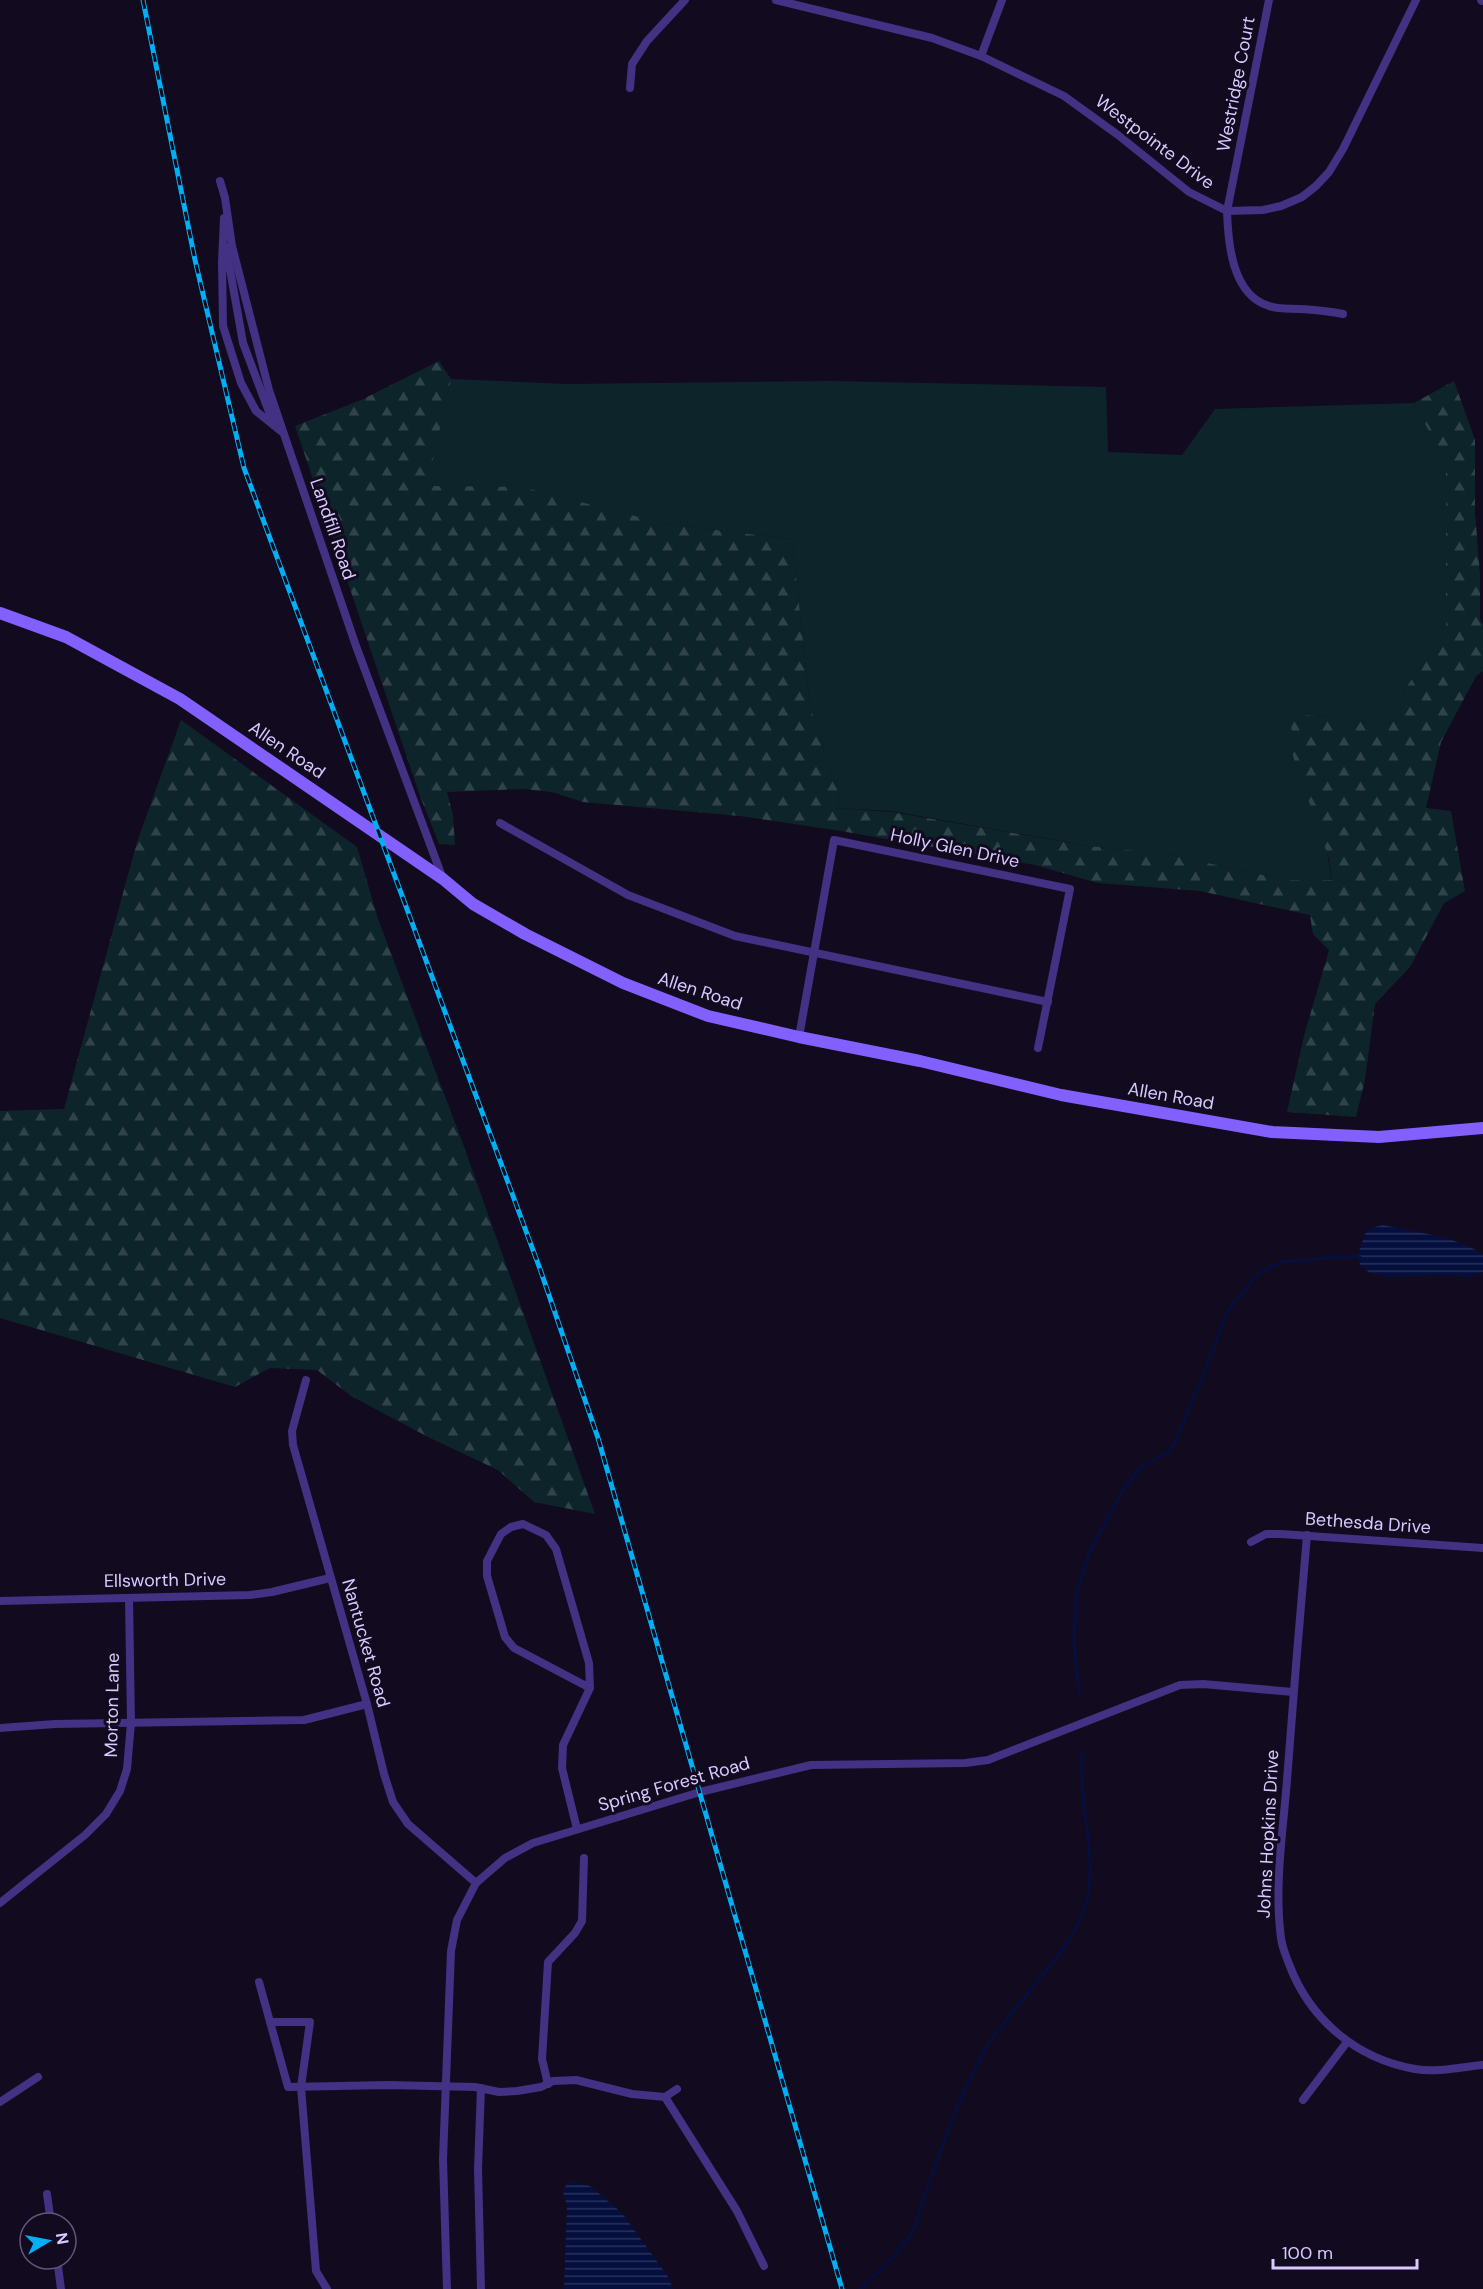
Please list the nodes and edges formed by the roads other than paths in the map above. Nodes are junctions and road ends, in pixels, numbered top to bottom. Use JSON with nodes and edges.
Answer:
{"nodes":[{"id":1,"x":685,"y":0,"type":"edge"},
{"id":2,"x":776,"y":0,"type":"edge"},
{"id":3,"x":826,"y":0,"type":"edge"},
{"id":4,"x":1002,"y":0,"type":"edge"},
{"id":5,"x":1269,"y":0,"type":"edge"},
{"id":6,"x":1416,"y":0,"type":"edge"},
{"id":7,"x":823,"y":10,"type":"junction"},
{"id":8,"x":981,"y":56,"type":"junction"},
{"id":9,"x":630,"y":88,"type":"dead end"},
{"id":10,"x":220,"y":181,"type":"dead end"},
{"id":11,"x":225,"y":198,"type":"junction"},
{"id":12,"x":1227,"y":211,"type":"junction"},
{"id":13,"x":223,"y":232,"type":"junction"},
{"id":14,"x":1343,"y":314,"type":"dead end"},
{"id":15,"x":275,"y":426,"type":"junction"},
{"id":16,"x":283,"y":432,"type":"junction"},
{"id":17,"x":0,"y":613,"type":"edge"},
{"id":18,"x":500,"y":823,"type":"dead end"},
{"id":19,"x":443,"y":879,"type":"junction"},
{"id":20,"x":813,"y":954,"type":"junction"},
{"id":21,"x":1048,"y":1002,"type":"junction"},
{"id":22,"x":799,"y":1037,"type":"junction"},
{"id":23,"x":1038,"y":1048,"type":"dead end"},
{"id":24,"x":1483,"y":1128,"type":"edge"},
{"id":25,"x":306,"y":1380,"type":"dead end"},
{"id":26,"x":1308,"y":1535,"type":"junction"},
{"id":27,"x":1251,"y":1542,"type":"dead end"},
{"id":28,"x":1483,"y":1548,"type":"edge"},
{"id":29,"x":330,"y":1578,"type":"junction"},
{"id":30,"x":129,"y":1598,"type":"junction"},
{"id":31,"x":0,"y":1601,"type":"edge"},
{"id":32,"x":590,"y":1688,"type":"junction"},
{"id":33,"x":1293,"y":1692,"type":"junction"},
{"id":34,"x":367,"y":1704,"type":"junction"},
{"id":35,"x":131,"y":1723,"type":"junction"},
{"id":36,"x":0,"y":1728,"type":"edge"},
{"id":37,"x":577,"y":1829,"type":"junction"},
{"id":38,"x":584,"y":1858,"type":"dead end"},
{"id":39,"x":476,"y":1883,"type":"junction"},
{"id":40,"x":0,"y":1903,"type":"edge"},
{"id":41,"x":259,"y":1983,"type":"dead end"},
{"id":42,"x":270,"y":2022,"type":"junction"},
{"id":43,"x":1347,"y":2042,"type":"junction"},
{"id":44,"x":1483,"y":2065,"type":"edge"},
{"id":45,"x":38,"y":2077,"type":"dead end"},
{"id":46,"x":548,"y":2084,"type":"junction"},
{"id":47,"x":447,"y":2086,"type":"junction"},
{"id":48,"x":301,"y":2087,"type":"junction"},
{"id":49,"x":481,"y":2088,"type":"junction"},
{"id":50,"x":677,"y":2089,"type":"dead end"},
{"id":51,"x":664,"y":2097,"type":"junction"},
{"id":52,"x":1303,"y":2100,"type":"dead end"},
{"id":53,"x":0,"y":2102,"type":"edge"},
{"id":54,"x":46,"y":2194,"type":"dead end"},
{"id":55,"x":49,"y":2211,"type":"edge"},
{"id":56,"x":764,"y":2266,"type":"dead end"},
{"id":57,"x":59,"y":2271,"type":"edge"},
{"id":58,"x":61,"y":2289,"type":"edge"},
{"id":59,"x":327,"y":2289,"type":"edge"},
{"id":60,"x":447,"y":2289,"type":"edge"},
{"id":61,"x":481,"y":2289,"type":"edge"}],
"edges":[{"from":1,"to":9,"type":"street"},
{"from":2,"to":7,"type":"street","name":"Westpointe Drive"},
{"from":3,"to":7,"type":"street"},
{"from":4,"to":8,"type":"street"},
{"from":5,"to":12,"type":"street","name":"Westridge Court"},
{"from":6,"to":12,"type":"street","name":"Westpointe Drive"},
{"from":7,"to":8,"type":"street","name":"Westpointe Drive"},
{"from":8,"to":12,"type":"street","name":"Westpointe Drive"},
{"from":10,"to":11,"type":"street","name":"Landfill Road"},
{"from":11,"to":13,"type":"street"},
{"from":11,"to":16,"type":"street","name":"Landfill Road"},
{"from":12,"to":14,"type":"street","name":"Westridge Court"},
{"from":13,"to":15,"type":"street"},
{"from":13,"to":15,"type":"street"},
{"from":15,"to":16,"type":"street"},
{"from":16,"to":19,"type":"street","name":"Landfill Road"},
{"from":17,"to":19,"type":"main road","name":"Allen Road"},
{"from":18,"to":20,"type":"street"},
{"from":19,"to":22,"type":"main road","name":"Allen Road"},
{"from":20,"to":21,"type":"street"},
{"from":20,"to":21,"type":"street","name":"Holly Glen Drive"},
{"from":20,"to":22,"type":"street","name":"Holly Glen Drive"},
{"from":21,"to":23,"type":"street","name":"Holly Glen Drive"},
{"from":22,"to":24,"type":"main road","name":"Allen Road"},
{"from":25,"to":29,"type":"street","name":"Nantucket Road"},
{"from":26,"to":27,"type":"street","name":"Bethesda Drive"},
{"from":26,"to":28,"type":"street","name":"Bethesda Drive"},
{"from":26,"to":33,"type":"street","name":"Johns Hopkins Drive"},
{"from":29,"to":30,"type":"street","name":"Ellsworth Drive"},
{"from":29,"to":34,"type":"street","name":"Nantucket Road"},
{"from":30,"to":31,"type":"street","name":"Ellsworth Drive"},
{"from":30,"to":35,"type":"street","name":"Morton Lane"},
{"from":32,"to":32,"type":"street"},
{"from":32,"to":37,"type":"street"},
{"from":33,"to":37,"type":"street","name":"Spring Forest Road"},
{"from":33,"to":43,"type":"street","name":"Johns Hopkins Drive"},
{"from":34,"to":35,"type":"street"},
{"from":34,"to":39,"type":"street","name":"Nantucket Road"},
{"from":35,"to":36,"type":"street"},
{"from":35,"to":40,"type":"street","name":"Morton Lane"},
{"from":37,"to":39,"type":"street","name":"Spring Forest Road"},
{"from":38,"to":46,"type":"street"},
{"from":39,"to":47,"type":"street","name":"Spring Forest Road"},
{"from":41,"to":42,"type":"street"},
{"from":42,"to":48,"type":"street"},
{"from":42,"to":48,"type":"street"},
{"from":43,"to":44,"type":"street","name":"Johns Hopkins Drive"},
{"from":43,"to":52,"type":"street"},
{"from":45,"to":53,"type":"street"},
{"from":46,"to":49,"type":"street"},
{"from":46,"to":51,"type":"street"},
{"from":47,"to":48,"type":"street"},
{"from":47,"to":49,"type":"street"},
{"from":47,"to":60,"type":"street","name":"Spring Forest Road"},
{"from":48,"to":59,"type":"street"},
{"from":49,"to":61,"type":"street"},
{"from":50,"to":51,"type":"street"},
{"from":51,"to":56,"type":"street"},
{"from":54,"to":55,"type":"street"},
{"from":57,"to":58,"type":"street"}]}
